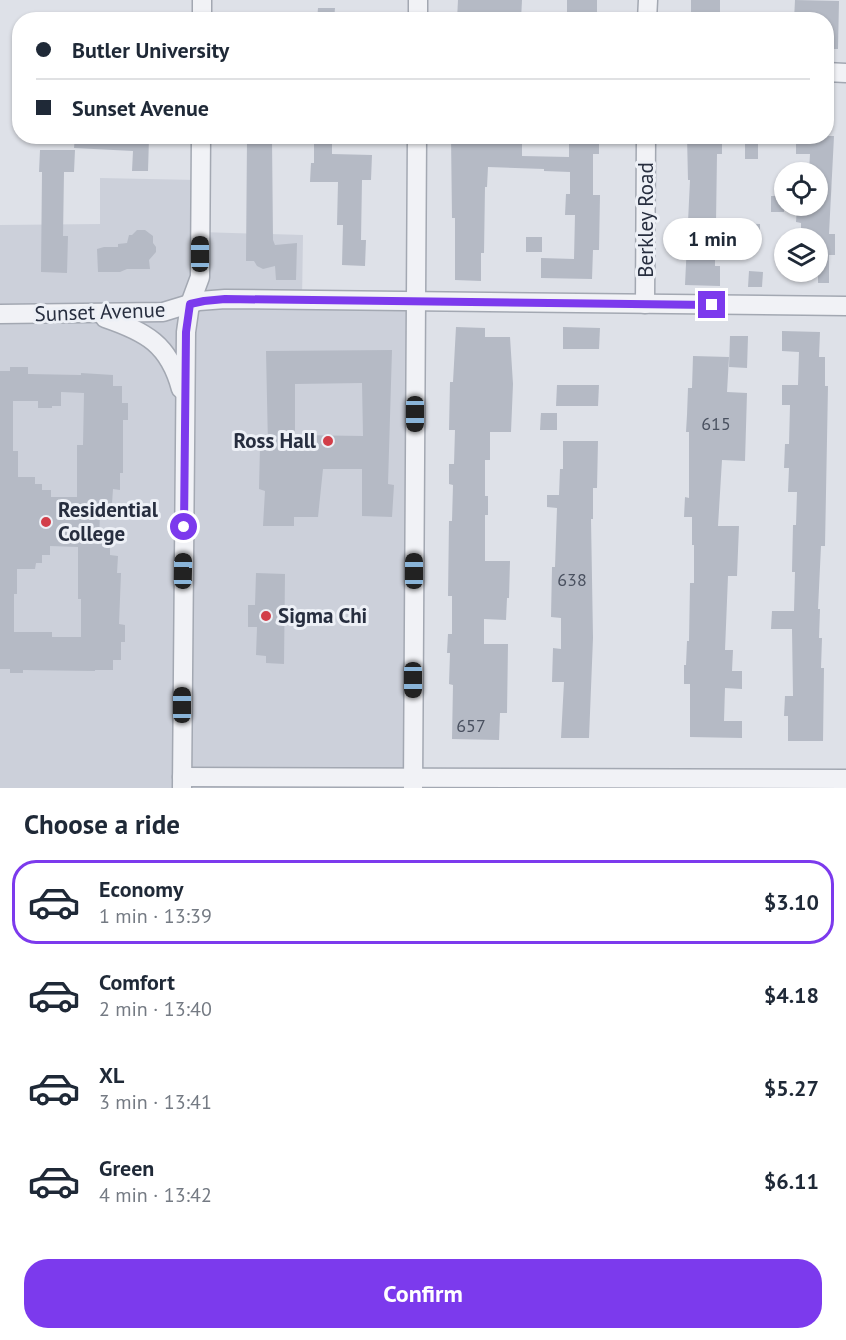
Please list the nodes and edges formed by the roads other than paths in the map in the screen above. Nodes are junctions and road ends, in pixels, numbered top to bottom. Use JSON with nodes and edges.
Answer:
{"nodes":[{"id":1,"x":201,"y":144,"type":"edge"},
{"id":2,"x":417,"y":144,"type":"edge"},
{"id":3,"x":646,"y":144,"type":"edge"},
{"id":4,"x":416,"y":302,"type":"junction"},
{"id":5,"x":190,"y":304,"type":"junction"},
{"id":6,"x":645,"y":304,"type":"junction"},
{"id":7,"x":846,"y":306,"type":"edge"},
{"id":8,"x":0,"y":314,"type":"edge"},
{"id":9,"x":95,"y":314,"type":"junction"},
{"id":10,"x":185,"y":407,"type":"junction"},
{"id":11,"x":846,"y":779,"type":"edge"},
{"id":12,"x":182,"y":783,"type":"edge"},
{"id":13,"x":413,"y":783,"type":"edge"}],
"edges":[{"from":1,"to":5,"type":"street"},
{"from":2,"to":4,"type":"street"},
{"from":3,"to":6,"type":"street","name":"Berkley Road"},
{"from":4,"to":5,"type":"street","name":"Sunset Avenue"},
{"from":4,"to":6,"type":"street","name":"Sunset Avenue"},
{"from":4,"to":13,"type":"street"},
{"from":5,"to":9,"type":"street","name":"Sunset Avenue"},
{"from":5,"to":10,"type":"street"},
{"from":6,"to":7,"type":"street","name":"Sunset Avenue"},
{"from":8,"to":9,"type":"street","name":"Sunset Avenue"},
{"from":9,"to":10,"type":"street"},
{"from":10,"to":12,"type":"street"},
{"from":11,"to":13,"type":"street"},
{"from":12,"to":13,"type":"street"}]}
